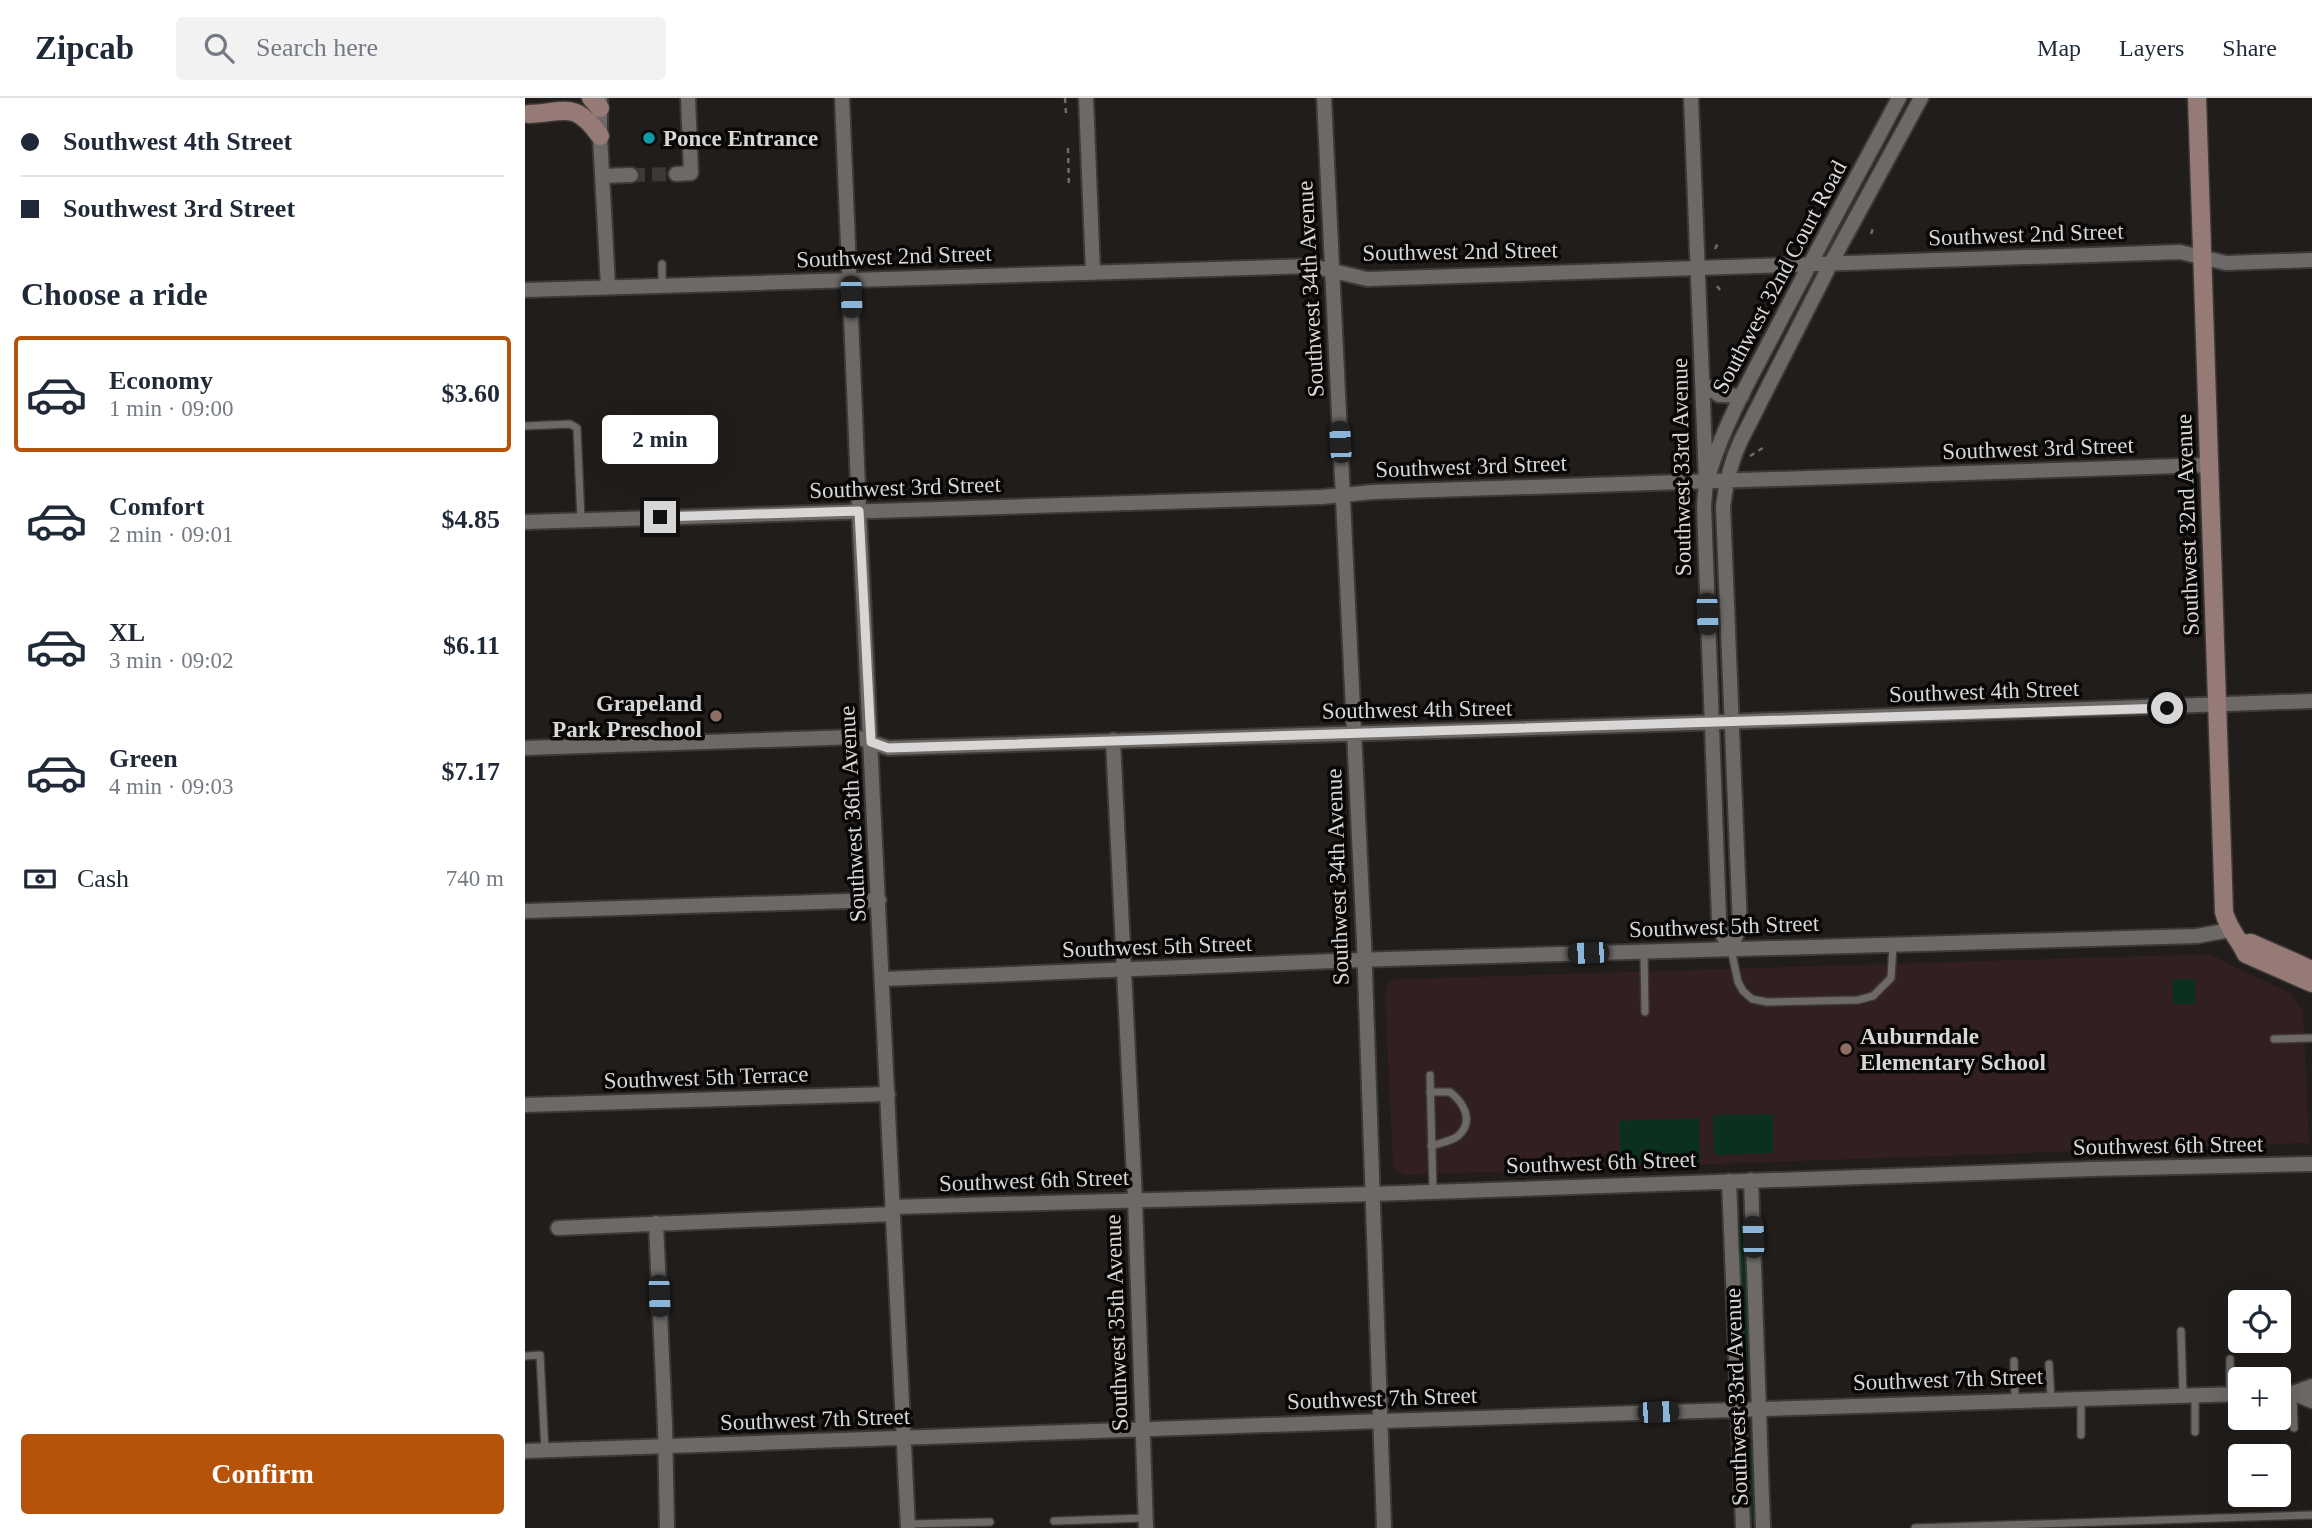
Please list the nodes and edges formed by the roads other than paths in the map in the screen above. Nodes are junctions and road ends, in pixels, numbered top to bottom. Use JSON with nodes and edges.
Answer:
{"nodes":[{"id":1,"x":538,"y":98,"type":"edge"},
{"id":2,"x":688,"y":98,"type":"edge"},
{"id":3,"x":842,"y":98,"type":"edge"},
{"id":4,"x":1086,"y":98,"type":"edge"},
{"id":5,"x":1324,"y":98,"type":"edge"},
{"id":6,"x":1691,"y":98,"type":"edge"},
{"id":7,"x":1899,"y":98,"type":"edge"},
{"id":8,"x":1920,"y":98,"type":"edge"},
{"id":9,"x":2197,"y":98,"type":"edge"},
{"id":10,"x":597,"y":101,"type":"edge"},
{"id":11,"x":527,"y":117,"type":"edge"},
{"id":12,"x":600,"y":136,"type":"junction"},
{"id":13,"x":676,"y":174,"type":"dead end"},
{"id":14,"x":602,"y":176,"type":"junction"},
{"id":15,"x":631,"y":176,"type":"tunnel mouth"},
{"id":16,"x":2203,"y":257,"type":"junction"},
{"id":17,"x":2312,"y":260,"type":"edge"},
{"id":18,"x":1831,"y":263,"type":"junction"},
{"id":19,"x":662,"y":264,"type":"dead end"},
{"id":20,"x":1810,"y":264,"type":"junction"},
{"id":21,"x":1698,"y":268,"type":"junction"},
{"id":22,"x":1331,"y":271,"type":"junction"},
{"id":23,"x":1093,"y":273,"type":"junction"},
{"id":24,"x":850,"y":281,"type":"junction"},
{"id":25,"x":662,"y":285,"type":"junction"},
{"id":26,"x":608,"y":286,"type":"junction"},
{"id":27,"x":525,"y":290,"type":"edge"},
{"id":28,"x":1703,"y":384,"type":"junction"},
{"id":29,"x":1742,"y":396,"type":"junction"},
{"id":30,"x":525,"y":426,"type":"edge"},
{"id":31,"x":2210,"y":464,"type":"junction"},
{"id":32,"x":1706,"y":481,"type":"junction"},
{"id":33,"x":1727,"y":481,"type":"junction"},
{"id":34,"x":1342,"y":495,"type":"junction"},
{"id":35,"x":859,"y":511,"type":"junction"},
{"id":36,"x":581,"y":520,"type":"junction"},
{"id":37,"x":525,"y":522,"type":"edge"},
{"id":38,"x":2312,"y":701,"type":"edge"},
{"id":39,"x":2217,"y":706,"type":"junction"},
{"id":40,"x":1733,"y":722,"type":"junction"},
{"id":41,"x":1711,"y":723,"type":"junction"},
{"id":42,"x":1354,"y":733,"type":"junction"},
{"id":43,"x":1113,"y":740,"type":"junction"},
{"id":44,"x":871,"y":742,"type":"junction"},
{"id":45,"x":525,"y":748,"type":"edge"},
{"id":46,"x":879,"y":900,"type":"junction"},
{"id":47,"x":525,"y":911,"type":"edge"},
{"id":48,"x":2230,"y":930,"type":"junction"},
{"id":49,"x":2242,"y":944,"type":"junction"},
{"id":50,"x":1893,"y":945,"type":"junction"},
{"id":51,"x":1731,"y":949,"type":"junction"},
{"id":52,"x":1644,"y":951,"type":"junction"},
{"id":53,"x":1364,"y":961,"type":"junction"},
{"id":54,"x":1124,"y":970,"type":"junction"},
{"id":55,"x":2312,"y":976,"type":"edge"},
{"id":56,"x":883,"y":979,"type":"junction"},
{"id":57,"x":2312,"y":983,"type":"edge"},
{"id":58,"x":1645,"y":1012,"type":"dead end"},
{"id":59,"x":2312,"y":1038,"type":"edge"},
{"id":60,"x":2274,"y":1039,"type":"dead end"},
{"id":61,"x":1430,"y":1075,"type":"dead end"},
{"id":62,"x":1430,"y":1092,"type":"junction"},
{"id":63,"x":888,"y":1094,"type":"junction"},
{"id":64,"x":525,"y":1105,"type":"edge"},
{"id":65,"x":1431,"y":1146,"type":"junction"},
{"id":66,"x":2312,"y":1164,"type":"edge"},
{"id":67,"x":1751,"y":1180,"type":"junction"},
{"id":68,"x":1729,"y":1181,"type":"junction"},
{"id":69,"x":1433,"y":1191,"type":"junction"},
{"id":70,"x":1372,"y":1194,"type":"junction"},
{"id":71,"x":1135,"y":1199,"type":"junction"},
{"id":72,"x":892,"y":1211,"type":"junction"},
{"id":73,"x":656,"y":1223,"type":"junction"},
{"id":74,"x":558,"y":1228,"type":"dead end"},
{"id":75,"x":2181,"y":1331,"type":"dead end"},
{"id":76,"x":525,"y":1356,"type":"edge"},
{"id":77,"x":2229,"y":1359,"type":"dead end"},
{"id":78,"x":2014,"y":1361,"type":"dead end"},
{"id":79,"x":2049,"y":1364,"type":"dead end"},
{"id":80,"x":2230,"y":1367,"type":"edge"},
{"id":81,"x":2312,"y":1386,"type":"edge"},
{"id":82,"x":2291,"y":1392,"type":"edge"},
{"id":83,"x":2228,"y":1394,"type":"edge"},
{"id":84,"x":2189,"y":1395,"type":"junction"},
{"id":85,"x":2291,"y":1395,"type":"edge"},
{"id":86,"x":2051,"y":1398,"type":"junction"},
{"id":87,"x":2081,"y":1398,"type":"junction"},
{"id":88,"x":2015,"y":1399,"type":"junction"},
{"id":89,"x":2312,"y":1401,"type":"edge"},
{"id":90,"x":1760,"y":1409,"type":"junction"},
{"id":91,"x":1739,"y":1410,"type":"junction"},
{"id":92,"x":2291,"y":1415,"type":"edge"},
{"id":93,"x":1382,"y":1420,"type":"junction"},
{"id":94,"x":2294,"y":1428,"type":"dead end"},
{"id":95,"x":1143,"y":1429,"type":"junction"},
{"id":96,"x":2195,"y":1432,"type":"dead end"},
{"id":97,"x":2081,"y":1435,"type":"dead end"},
{"id":98,"x":904,"y":1438,"type":"junction"},
{"id":99,"x":665,"y":1448,"type":"junction"},
{"id":100,"x":525,"y":1451,"type":"edge"},
{"id":101,"x":545,"y":1451,"type":"junction"},
{"id":102,"x":2312,"y":1515,"type":"edge"},
{"id":103,"x":1053,"y":1521,"type":"dead end"},
{"id":104,"x":990,"y":1522,"type":"dead end"},
{"id":105,"x":1146,"y":1523,"type":"edge"},
{"id":106,"x":1100,"y":1524,"type":"edge"},
{"id":107,"x":2182,"y":1524,"type":"edge"},
{"id":108,"x":908,"y":1526,"type":"edge"},
{"id":109,"x":2061,"y":1526,"type":"edge"},
{"id":110,"x":667,"y":1528,"type":"edge"},
{"id":111,"x":1384,"y":1528,"type":"edge"},
{"id":112,"x":1743,"y":1528,"type":"edge"},
{"id":113,"x":1763,"y":1528,"type":"edge"},
{"id":114,"x":1915,"y":1528,"type":"edge"}],
"edges":[{"from":1,"to":11,"type":"street"},
{"from":2,"to":13,"type":"street"},
{"from":3,"to":24,"type":"street","name":"Southwest 36th Avenue"},
{"from":4,"to":23,"type":"street"},
{"from":5,"to":22,"type":"street","name":"Southwest 34th Avenue"},
{"from":6,"to":21,"type":"street","name":"Southwest 33rd Avenue"},
{"from":7,"to":20,"type":"street","name":"Southwest 32nd Court Road"},
{"from":8,"to":18,"type":"street","name":"Southwest 32nd Court Road"},
{"from":9,"to":16,"type":"street","name":"Southwest 32nd Avenue"},
{"from":10,"to":12,"type":"street"},
{"from":11,"to":12,"type":"street"},
{"from":12,"to":14,"type":"street"},
{"from":14,"to":15,"type":"street"},
{"from":14,"to":26,"type":"street"},
{"from":16,"to":17,"type":"street","name":"Southwest 2nd Street"},
{"from":16,"to":18,"type":"street","name":"Southwest 2nd Street"},
{"from":16,"to":31,"type":"street","name":"Southwest 32nd Avenue"},
{"from":18,"to":20,"type":"street","name":"Southwest 2nd Street"},
{"from":18,"to":33,"type":"street","name":"Southwest 32nd Court Road"},
{"from":19,"to":25,"type":"lane"},
{"from":20,"to":21,"type":"street","name":"Southwest 2nd Street"},
{"from":20,"to":29,"type":"street","name":"Southwest 32nd Court Road"},
{"from":21,"to":22,"type":"street","name":"Southwest 2nd Street"},
{"from":21,"to":28,"type":"street","name":"Southwest 33rd Avenue"},
{"from":22,"to":23,"type":"street","name":"Southwest 2nd Street"},
{"from":22,"to":34,"type":"street","name":"Southwest 34th Avenue"},
{"from":23,"to":24,"type":"street","name":"Southwest 2nd Street"},
{"from":24,"to":25,"type":"street","name":"Southwest 2nd Street"},
{"from":24,"to":35,"type":"street","name":"Southwest 36th Avenue"},
{"from":25,"to":26,"type":"street","name":"Southwest 2nd Street"},
{"from":26,"to":27,"type":"street","name":"Southwest 2nd Street"},
{"from":28,"to":29,"type":"street"},
{"from":28,"to":32,"type":"street","name":"Southwest 33rd Avenue"},
{"from":29,"to":32,"type":"street","name":"Southwest 32nd Court Road"},
{"from":30,"to":36,"type":"lane"},
{"from":31,"to":33,"type":"street","name":"Southwest 3rd Street"},
{"from":31,"to":39,"type":"street","name":"Southwest 32nd Avenue"},
{"from":32,"to":33,"type":"street","name":"Southwest 3rd Street"},
{"from":32,"to":34,"type":"street","name":"Southwest 3rd Street"},
{"from":32,"to":41,"type":"street","name":"Southwest 33rd Avenue"},
{"from":33,"to":40,"type":"street","name":"Southwest 33rd Avenue"},
{"from":34,"to":35,"type":"street","name":"Southwest 3rd Street"},
{"from":34,"to":42,"type":"street","name":"Southwest 34th Avenue"},
{"from":35,"to":36,"type":"street","name":"Southwest 3rd Street"},
{"from":35,"to":44,"type":"street","name":"Southwest 36th Avenue"},
{"from":36,"to":37,"type":"street","name":"Southwest 3rd Street"},
{"from":38,"to":39,"type":"street","name":"Southwest 4th Street"},
{"from":39,"to":40,"type":"street","name":"Southwest 4th Street"},
{"from":39,"to":48,"type":"street","name":"Southwest 32nd Avenue"},
{"from":40,"to":41,"type":"street","name":"Southwest 4th Street"},
{"from":40,"to":51,"type":"street","name":"Southwest 33rd Avenue"},
{"from":41,"to":42,"type":"street","name":"Southwest 4th Street"},
{"from":41,"to":51,"type":"street","name":"Southwest 33rd Avenue"},
{"from":42,"to":43,"type":"street","name":"Southwest 4th Street"},
{"from":42,"to":53,"type":"street","name":"Southwest 34th Avenue"},
{"from":43,"to":44,"type":"street","name":"Southwest 4th Street"},
{"from":43,"to":54,"type":"street","name":"Southwest 35th Avenue"},
{"from":44,"to":45,"type":"street","name":"Southwest 4th Street"},
{"from":44,"to":46,"type":"street","name":"Southwest 36th Avenue"},
{"from":46,"to":47,"type":"street"},
{"from":46,"to":56,"type":"street","name":"Southwest 36th Avenue"},
{"from":48,"to":49,"type":"street"},
{"from":48,"to":50,"type":"street","name":"Southwest 5th Street"},
{"from":49,"to":55,"type":"street"},
{"from":49,"to":57,"type":"street"},
{"from":50,"to":51,"type":"street","name":"Southwest 5th Street"},
{"from":50,"to":51,"type":"lane"},
{"from":51,"to":52,"type":"street","name":"Southwest 5th Street"},
{"from":52,"to":53,"type":"street","name":"Southwest 5th Street"},
{"from":52,"to":58,"type":"lane"},
{"from":53,"to":54,"type":"street","name":"Southwest 5th Street"},
{"from":53,"to":70,"type":"street","name":"Southwest 34th Avenue"},
{"from":54,"to":56,"type":"street","name":"Southwest 5th Street"},
{"from":54,"to":71,"type":"street","name":"Southwest 35th Avenue"},
{"from":56,"to":63,"type":"street","name":"Southwest 36th Avenue"},
{"from":59,"to":60,"type":"lane"},
{"from":61,"to":62,"type":"lane"},
{"from":62,"to":65,"type":"lane"},
{"from":62,"to":65,"type":"lane"},
{"from":63,"to":64,"type":"street","name":"Southwest 5th Terrace"},
{"from":63,"to":72,"type":"street","name":"Southwest 36th Avenue"},
{"from":65,"to":69,"type":"lane"},
{"from":66,"to":67,"type":"street","name":"Southwest 6th Street"},
{"from":67,"to":68,"type":"street","name":"Southwest 6th Street"},
{"from":67,"to":90,"type":"street","name":"Southwest 33rd Avenue"},
{"from":68,"to":69,"type":"street","name":"Southwest 6th Street"},
{"from":68,"to":91,"type":"street","name":"Southwest 33rd Avenue"},
{"from":69,"to":70,"type":"street","name":"Southwest 6th Street"},
{"from":70,"to":71,"type":"street","name":"Southwest 6th Street"},
{"from":70,"to":93,"type":"street","name":"Southwest 34th Avenue"},
{"from":71,"to":72,"type":"street","name":"Southwest 6th Street"},
{"from":71,"to":95,"type":"street","name":"Southwest 35th Avenue"},
{"from":72,"to":73,"type":"street","name":"Southwest 6th Street"},
{"from":72,"to":98,"type":"street","name":"Southwest 36th Avenue"},
{"from":73,"to":74,"type":"street","name":"Southwest 6th Street"},
{"from":73,"to":99,"type":"street"},
{"from":75,"to":84,"type":"lane"},
{"from":76,"to":101,"type":"lane"},
{"from":77,"to":80,"type":"lane"},
{"from":78,"to":88,"type":"lane"},
{"from":79,"to":86,"type":"lane"},
{"from":81,"to":82,"type":"street"},
{"from":83,"to":84,"type":"street","name":"Southwest 7th Street"},
{"from":84,"to":87,"type":"street","name":"Southwest 7th Street"},
{"from":84,"to":96,"type":"lane"},
{"from":85,"to":89,"type":"street"},
{"from":86,"to":87,"type":"street","name":"Southwest 7th Street"},
{"from":86,"to":88,"type":"street","name":"Southwest 7th Street"},
{"from":87,"to":97,"type":"lane"},
{"from":88,"to":90,"type":"street","name":"Southwest 7th Street"},
{"from":90,"to":91,"type":"street","name":"Southwest 7th Street"},
{"from":90,"to":113,"type":"street","name":"Southwest 33rd Avenue"},
{"from":91,"to":93,"type":"street","name":"Southwest 7th Street"},
{"from":91,"to":112,"type":"street","name":"Southwest 33rd Avenue"},
{"from":92,"to":94,"type":"lane"},
{"from":93,"to":95,"type":"street","name":"Southwest 7th Street"},
{"from":93,"to":111,"type":"street","name":"Southwest 34th Avenue"},
{"from":95,"to":98,"type":"street","name":"Southwest 7th Street"},
{"from":95,"to":105,"type":"street","name":"Southwest 35th Avenue"},
{"from":98,"to":99,"type":"street","name":"Southwest 7th Street"},
{"from":98,"to":108,"type":"street","name":"Southwest 36th Avenue"},
{"from":99,"to":101,"type":"street","name":"Southwest 7th Street"},
{"from":99,"to":110,"type":"street"},
{"from":100,"to":101,"type":"street","name":"Southwest 7th Street"},
{"from":102,"to":107,"type":"lane"},
{"from":103,"to":106,"type":"lane"},
{"from":104,"to":108,"type":"lane"},
{"from":105,"to":106,"type":"lane"},
{"from":107,"to":109,"type":"lane"},
{"from":109,"to":114,"type":"lane"}]}
